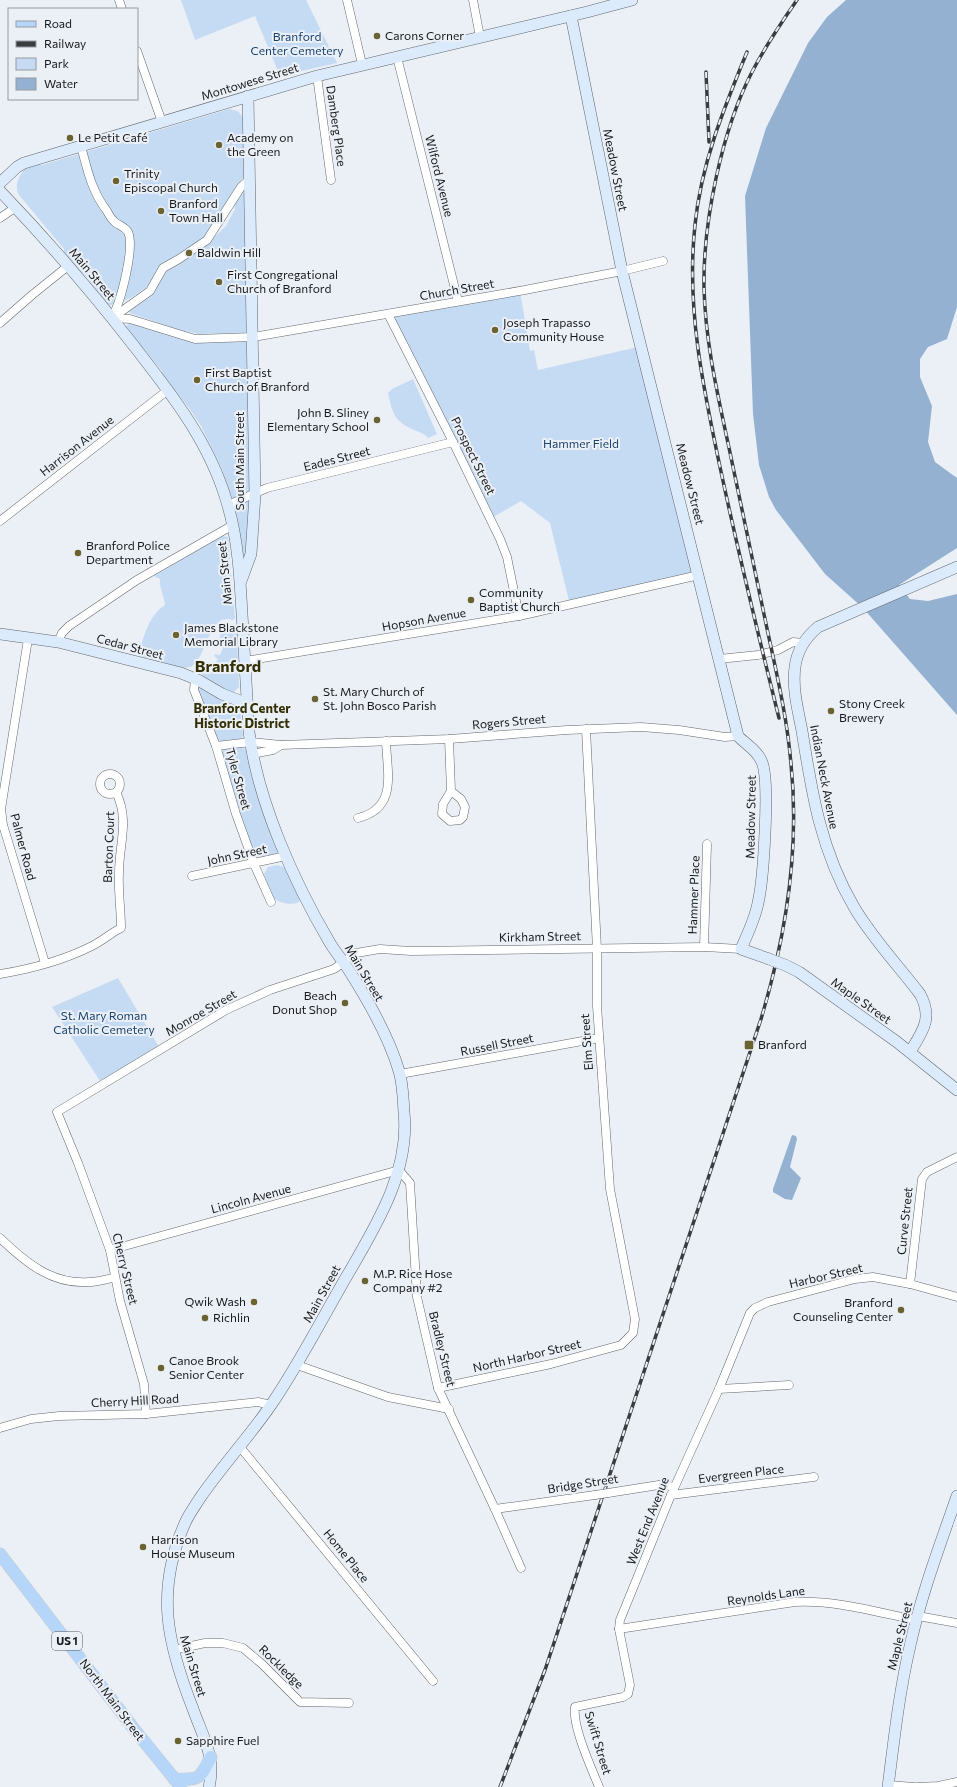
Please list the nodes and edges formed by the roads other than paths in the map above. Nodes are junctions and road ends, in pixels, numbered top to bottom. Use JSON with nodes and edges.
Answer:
{"nodes":[{"id":1,"x":347,"y":0,"type":"edge"},
{"id":2,"x":473,"y":0,"type":"edge"},
{"id":3,"x":632,"y":0,"type":"edge"},
{"id":4,"x":572,"y":16,"type":"junction"},
{"id":5,"x":480,"y":36,"type":"junction"},
{"id":6,"x":138,"y":54,"type":"edge"},
{"id":7,"x":397,"y":57,"type":"junction"},
{"id":8,"x":362,"y":64,"type":"junction"},
{"id":9,"x":318,"y":76,"type":"junction"},
{"id":10,"x":248,"y":96,"type":"junction"},
{"id":11,"x":162,"y":122,"type":"junction"},
{"id":12,"x":81,"y":146,"type":"junction"},
{"id":13,"x":250,"y":179,"type":"junction"},
{"id":14,"x":331,"y":180,"type":"dead end"},
{"id":15,"x":0,"y":183,"type":"edge"},
{"id":16,"x":0,"y":191,"type":"edge"},
{"id":17,"x":16,"y":207,"type":"junction"},
{"id":18,"x":0,"y":218,"type":"edge"},
{"id":19,"x":663,"y":262,"type":"dead end"},
{"id":20,"x":68,"y":266,"type":"junction"},
{"id":21,"x":622,"y":271,"type":"junction"},
{"id":22,"x":458,"y":301,"type":"junction"},
{"id":23,"x":388,"y":314,"type":"junction"},
{"id":24,"x":112,"y":318,"type":"junction"},
{"id":25,"x":0,"y":323,"type":"edge"},
{"id":26,"x":253,"y":337,"type":"junction"},
{"id":27,"x":168,"y":390,"type":"junction"},
{"id":28,"x":453,"y":442,"type":"junction"},
{"id":29,"x":255,"y":495,"type":"junction"},
{"id":30,"x":228,"y":505,"type":"junction"},
{"id":31,"x":0,"y":521,"type":"edge"},
{"id":32,"x":233,"y":525,"type":"junction"},
{"id":33,"x":957,"y":567,"type":"edge"},
{"id":34,"x":699,"y":575,"type":"junction"},
{"id":35,"x":240,"y":584,"type":"junction"},
{"id":36,"x":519,"y":616,"type":"junction"},
{"id":37,"x":0,"y":634,"type":"edge"},
{"id":38,"x":28,"y":639,"type":"junction"},
{"id":39,"x":58,"y":642,"type":"junction"},
{"id":40,"x":803,"y":643,"type":"junction"},
{"id":41,"x":719,"y":659,"type":"junction"},
{"id":42,"x":245,"y":662,"type":"junction"},
{"id":43,"x":195,"y":679,"type":"junction"},
{"id":44,"x":248,"y":704,"type":"junction"},
{"id":45,"x":586,"y":730,"type":"junction"},
{"id":46,"x":738,"y":736,"type":"junction"},
{"id":47,"x":449,"y":739,"type":"junction"},
{"id":48,"x":386,"y":741,"type":"junction"},
{"id":49,"x":251,"y":742,"type":"junction"},
{"id":50,"x":281,"y":745,"type":"junction"},
{"id":51,"x":216,"y":746,"type":"junction"},
{"id":52,"x":252,"y":754,"type":"junction"},
{"id":53,"x":451,"y":791,"type":"dead end"},
{"id":54,"x":116,"y":792,"type":"dead end"},
{"id":55,"x":358,"y":818,"type":"dead end"},
{"id":56,"x":708,"y":844,"type":"dead end"},
{"id":57,"x":286,"y":856,"type":"junction"},
{"id":58,"x":254,"y":864,"type":"junction"},
{"id":59,"x":192,"y":876,"type":"dead end"},
{"id":60,"x":272,"y":902,"type":"dead end"},
{"id":61,"x":704,"y":947,"type":"junction"},
{"id":62,"x":597,"y":949,"type":"junction"},
{"id":63,"x":741,"y":949,"type":"junction"},
{"id":64,"x":343,"y":961,"type":"junction"},
{"id":65,"x":45,"y":963,"type":"junction"},
{"id":66,"x":0,"y":974,"type":"edge"},
{"id":67,"x":599,"y":1038,"type":"junction"},
{"id":68,"x":910,"y":1052,"type":"junction"},
{"id":69,"x":400,"y":1074,"type":"junction"},
{"id":70,"x":957,"y":1090,"type":"edge"},
{"id":71,"x":57,"y":1112,"type":"joint"},
{"id":72,"x":957,"y":1157,"type":"edge"},
{"id":73,"x":399,"y":1170,"type":"junction"},
{"id":74,"x":0,"y":1238,"type":"edge"},
{"id":75,"x":110,"y":1250,"type":"junction"},
{"id":76,"x":114,"y":1278,"type":"junction"},
{"id":77,"x":910,"y":1284,"type":"junction"},
{"id":78,"x":957,"y":1297,"type":"edge"},
{"id":79,"x":750,"y":1313,"type":"joint"},
{"id":80,"x":621,"y":1345,"type":"joint"},
{"id":81,"x":297,"y":1365,"type":"junction"},
{"id":82,"x":789,"y":1385,"type":"dead end"},
{"id":83,"x":438,"y":1388,"type":"junction"},
{"id":84,"x":719,"y":1390,"type":"junction"},
{"id":85,"x":271,"y":1406,"type":"junction"},
{"id":86,"x":449,"y":1409,"type":"junction"},
{"id":87,"x":146,"y":1414,"type":"junction"},
{"id":88,"x":0,"y":1428,"type":"edge"},
{"id":89,"x":240,"y":1447,"type":"junction"},
{"id":90,"x":814,"y":1477,"type":"dead end"},
{"id":91,"x":673,"y":1491,"type":"junction"},
{"id":92,"x":957,"y":1496,"type":"edge"},
{"id":93,"x":495,"y":1509,"type":"junction"},
{"id":94,"x":0,"y":1554,"type":"edge"},
{"id":95,"x":521,"y":1568,"type":"dead end"},
{"id":96,"x":917,"y":1618,"type":"junction"},
{"id":97,"x":957,"y":1623,"type":"edge"},
{"id":98,"x":619,"y":1629,"type":"junction"},
{"id":99,"x":173,"y":1650,"type":"junction"},
{"id":100,"x":432,"y":1681,"type":"dead end"},
{"id":101,"x":349,"y":1703,"type":"dead end"},
{"id":102,"x":575,"y":1707,"type":"joint"},
{"id":103,"x":211,"y":1757,"type":"junction"},
{"id":104,"x":957,"y":1782,"type":"edge"},
{"id":105,"x":177,"y":1783,"type":"edge"},
{"id":106,"x":888,"y":1786,"type":"edge"},
{"id":107,"x":209,"y":1787,"type":"edge"},
{"id":108,"x":599,"y":1787,"type":"edge"},
{"id":109,"x":916,"y":1787,"type":"edge"}],
"edges":[{"from":1,"to":8,"type":"street"},
{"from":2,"to":5,"type":"street"},
{"from":3,"to":4,"type":"street","name":"Montowese Street"},
{"from":4,"to":5,"type":"street","name":"Montowese Street"},
{"from":4,"to":21,"type":"street","name":"Meadow Street"},
{"from":5,"to":7,"type":"street","name":"Montowese Street"},
{"from":6,"to":11,"type":"street"},
{"from":7,"to":8,"type":"street","name":"Montowese Street"},
{"from":7,"to":22,"type":"street","name":"Wilford Avenue"},
{"from":8,"to":9,"type":"street","name":"Montowese Street"},
{"from":9,"to":10,"type":"street","name":"Montowese Street"},
{"from":9,"to":14,"type":"street","name":"Damberg Place"},
{"from":10,"to":11,"type":"street","name":"Montowese Street"},
{"from":10,"to":13,"type":"street","name":"South Main Street"},
{"from":11,"to":12,"type":"street","name":"Montowese Street"},
{"from":12,"to":15,"type":"street","name":"Montowese Street"},
{"from":12,"to":24,"type":"street"},
{"from":13,"to":24,"type":"street"},
{"from":13,"to":26,"type":"street","name":"South Main Street"},
{"from":16,"to":17,"type":"street","name":"Main Street"},
{"from":17,"to":18,"type":"street"},
{"from":17,"to":20,"type":"street","name":"Main Street"},
{"from":19,"to":21,"type":"street","name":"Church Street"},
{"from":20,"to":24,"type":"street","name":"Main Street"},
{"from":20,"to":25,"type":"street"},
{"from":21,"to":22,"type":"street","name":"Church Street"},
{"from":21,"to":34,"type":"street","name":"Meadow Street"},
{"from":22,"to":23,"type":"street","name":"Church Street"},
{"from":23,"to":26,"type":"street","name":"Church Street"},
{"from":23,"to":28,"type":"street","name":"Prospect Street"},
{"from":24,"to":26,"type":"street","name":"Church Street"},
{"from":24,"to":27,"type":"street","name":"Main Street"},
{"from":26,"to":29,"type":"street","name":"South Main Street"},
{"from":27,"to":30,"type":"street","name":"Main Street"},
{"from":27,"to":31,"type":"street","name":"Harrison Avenue"},
{"from":28,"to":29,"type":"street","name":"Eades Street"},
{"from":28,"to":36,"type":"street","name":"Prospect Street"},
{"from":29,"to":30,"type":"street","name":"Eades Street"},
{"from":29,"to":35,"type":"street","name":"South Main Street"},
{"from":30,"to":32,"type":"street","name":"Main Street"},
{"from":32,"to":35,"type":"street","name":"Main Street"},
{"from":32,"to":39,"type":"street"},
{"from":33,"to":40,"type":"street","name":"Indian Neck Avenue"},
{"from":34,"to":36,"type":"street","name":"Hopson Avenue"},
{"from":34,"to":41,"type":"street","name":"Meadow Street"},
{"from":35,"to":42,"type":"street","name":"Main Street"},
{"from":36,"to":42,"type":"street","name":"Hopson Avenue"},
{"from":37,"to":38,"type":"street","name":"Cedar Street"},
{"from":38,"to":39,"type":"street","name":"Cedar Street"},
{"from":38,"to":65,"type":"street","name":"Palmer Road"},
{"from":39,"to":43,"type":"street","name":"Cedar Street"},
{"from":40,"to":41,"type":"street"},
{"from":40,"to":68,"type":"street","name":"Indian Neck Avenue"},
{"from":41,"to":46,"type":"street","name":"Meadow Street"},
{"from":42,"to":44,"type":"street","name":"Main Street"},
{"from":43,"to":44,"type":"street","name":"Cedar Street"},
{"from":43,"to":51,"type":"street","name":"Tyler Street"},
{"from":44,"to":49,"type":"street","name":"Main Street"},
{"from":45,"to":46,"type":"street","name":"Rogers Street"},
{"from":45,"to":47,"type":"street","name":"Rogers Street"},
{"from":45,"to":62,"type":"street","name":"Elm Street"},
{"from":46,"to":63,"type":"street","name":"Meadow Street"},
{"from":47,"to":48,"type":"street","name":"Rogers Street"},
{"from":47,"to":53,"type":"street"},
{"from":48,"to":50,"type":"street","name":"Rogers Street"},
{"from":48,"to":55,"type":"street"},
{"from":49,"to":50,"type":"street","name":"Rogers Street"},
{"from":49,"to":51,"type":"street","name":"Rogers Street"},
{"from":49,"to":52,"type":"street","name":"Main Street"},
{"from":50,"to":52,"type":"street","name":"Rogers Street"},
{"from":51,"to":58,"type":"street","name":"Tyler Street"},
{"from":52,"to":57,"type":"street","name":"Main Street"},
{"from":54,"to":65,"type":"street","name":"Barton Court"},
{"from":56,"to":61,"type":"street","name":"Hammer Place"},
{"from":57,"to":58,"type":"street","name":"John Street"},
{"from":57,"to":64,"type":"street","name":"Main Street"},
{"from":58,"to":59,"type":"street","name":"John Street"},
{"from":58,"to":60,"type":"street","name":"Tyler Street"},
{"from":61,"to":62,"type":"street","name":"Kirkham Street"},
{"from":61,"to":63,"type":"street","name":"Kirkham Street"},
{"from":62,"to":64,"type":"street","name":"Kirkham Street"},
{"from":62,"to":67,"type":"street","name":"Elm Street"},
{"from":63,"to":68,"type":"street","name":"Maple Street","bridge":true},
{"from":64,"to":69,"type":"street","name":"Main Street"},
{"from":64,"to":71,"type":"street","name":"Monroe Street"},
{"from":65,"to":66,"type":"street"},
{"from":67,"to":69,"type":"street","name":"Russell Street"},
{"from":67,"to":80,"type":"street","name":"Elm Street"},
{"from":68,"to":70,"type":"street","name":"Maple Street"},
{"from":69,"to":73,"type":"street","name":"Main Street"},
{"from":71,"to":75,"type":"street","name":"Cherry Street"},
{"from":72,"to":77,"type":"street","name":"Curve Street"},
{"from":73,"to":75,"type":"street","name":"Lincoln Avenue"},
{"from":73,"to":81,"type":"street","name":"Main Street"},
{"from":73,"to":83,"type":"street","name":"Bradley Street"},
{"from":74,"to":76,"type":"street"},
{"from":75,"to":76,"type":"street","name":"Cherry Street"},
{"from":76,"to":87,"type":"street","name":"Cherry Street"},
{"from":77,"to":78,"type":"street","name":"Harbor Street"},
{"from":77,"to":79,"type":"street","name":"Harbor Street"},
{"from":79,"to":84,"type":"street","name":"West End Avenue"},
{"from":80,"to":83,"type":"street","name":"North Harbor Street"},
{"from":81,"to":85,"type":"street","name":"Main Street"},
{"from":81,"to":86,"type":"street"},
{"from":82,"to":84,"type":"street"},
{"from":83,"to":86,"type":"street","name":"Bradley Street"},
{"from":84,"to":91,"type":"street","name":"West End Avenue"},
{"from":85,"to":87,"type":"street","name":"Cherry Hill Road"},
{"from":85,"to":89,"type":"street","name":"Main Street"},
{"from":86,"to":93,"type":"street","name":"Bradley Street"},
{"from":87,"to":88,"type":"street","name":"Cherry Hill Road"},
{"from":89,"to":99,"type":"street","name":"Main Street"},
{"from":89,"to":100,"type":"street","name":"Home Place"},
{"from":90,"to":91,"type":"street","name":"Evergreen Place"},
{"from":91,"to":93,"type":"street","name":"Bridge Street","bridge":true},
{"from":91,"to":98,"type":"street","name":"West End Avenue"},
{"from":92,"to":96,"type":"street","name":"Maple Street"},
{"from":93,"to":95,"type":"street","name":"Bradley Street"},
{"from":94,"to":105,"type":"main road","name":"North Main Street","number":"US 1"},
{"from":96,"to":97,"type":"street","name":"Reynolds Lane"},
{"from":96,"to":98,"type":"street","name":"Reynolds Lane"},
{"from":96,"to":106,"type":"street","name":"Maple Street"},
{"from":98,"to":102,"type":"street","name":"West End Avenue"},
{"from":99,"to":101,"type":"street","name":"Rockledge"},
{"from":99,"to":103,"type":"street","name":"Main Street"},
{"from":102,"to":108,"type":"street","name":"Swift Street"},
{"from":103,"to":105,"type":"main road"},
{"from":103,"to":107,"type":"street","name":"Main Street"},
{"from":104,"to":109,"type":"street"},
{"from":106,"to":109,"type":"street"}]}
